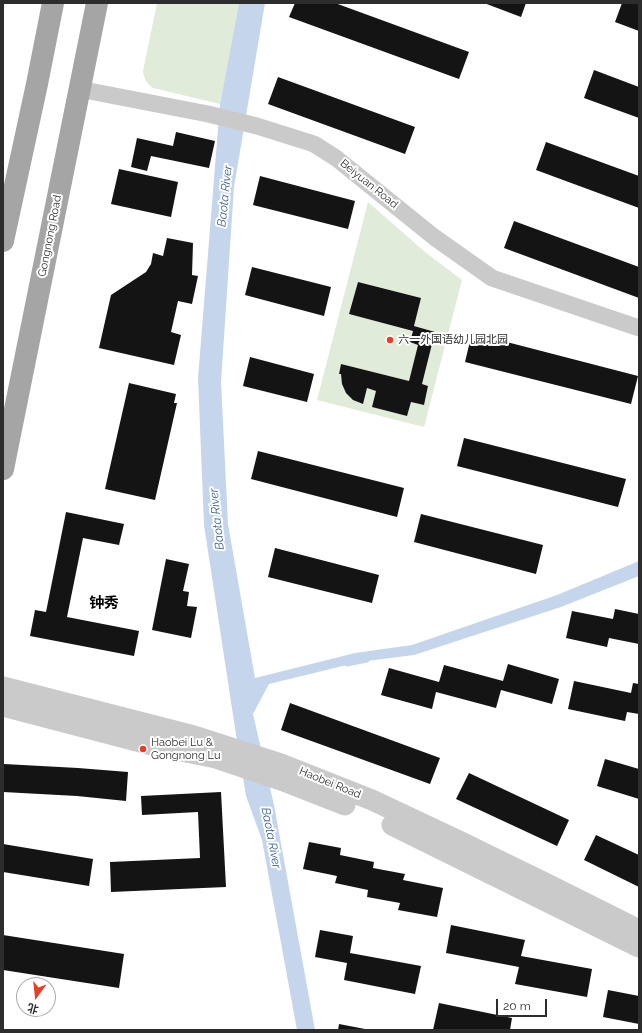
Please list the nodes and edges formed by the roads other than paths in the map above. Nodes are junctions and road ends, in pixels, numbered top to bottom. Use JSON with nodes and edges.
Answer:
{"nodes":[{"id":1,"x":53,"y":3,"type":"edge"},
{"id":2,"x":97,"y":3,"type":"edge"},
{"id":3,"x":79,"y":89,"type":"junction"},
{"id":4,"x":3,"y":241,"type":"edge"},
{"id":5,"x":639,"y":328,"type":"edge"},
{"id":6,"x":3,"y":469,"type":"edge"},
{"id":7,"x":3,"y":687,"type":"edge"},
{"id":8,"x":3,"y":706,"type":"edge"},
{"id":9,"x":218,"y":751,"type":"junction"},
{"id":10,"x":281,"y":772,"type":"junction"},
{"id":11,"x":639,"y":930,"type":"edge"},
{"id":12,"x":639,"y":947,"type":"edge"}],
"edges":[{"from":1,"to":4,"type":"main road"},
{"from":2,"to":3,"type":"main road","name":"Gongnong Road"},
{"from":3,"to":5,"type":"street","name":"Beiyuan Road"},
{"from":3,"to":6,"type":"main road","name":"Gongnong Road"},
{"from":7,"to":9,"type":"street","name":"Haobei Road"},
{"from":8,"to":9,"type":"street","name":"Haobei Road"},
{"from":9,"to":10,"type":"street","name":"Haobei Road"},
{"from":10,"to":11,"type":"street","name":"Haobei Road"},
{"from":10,"to":12,"type":"street","name":"Haobei Road"}]}
